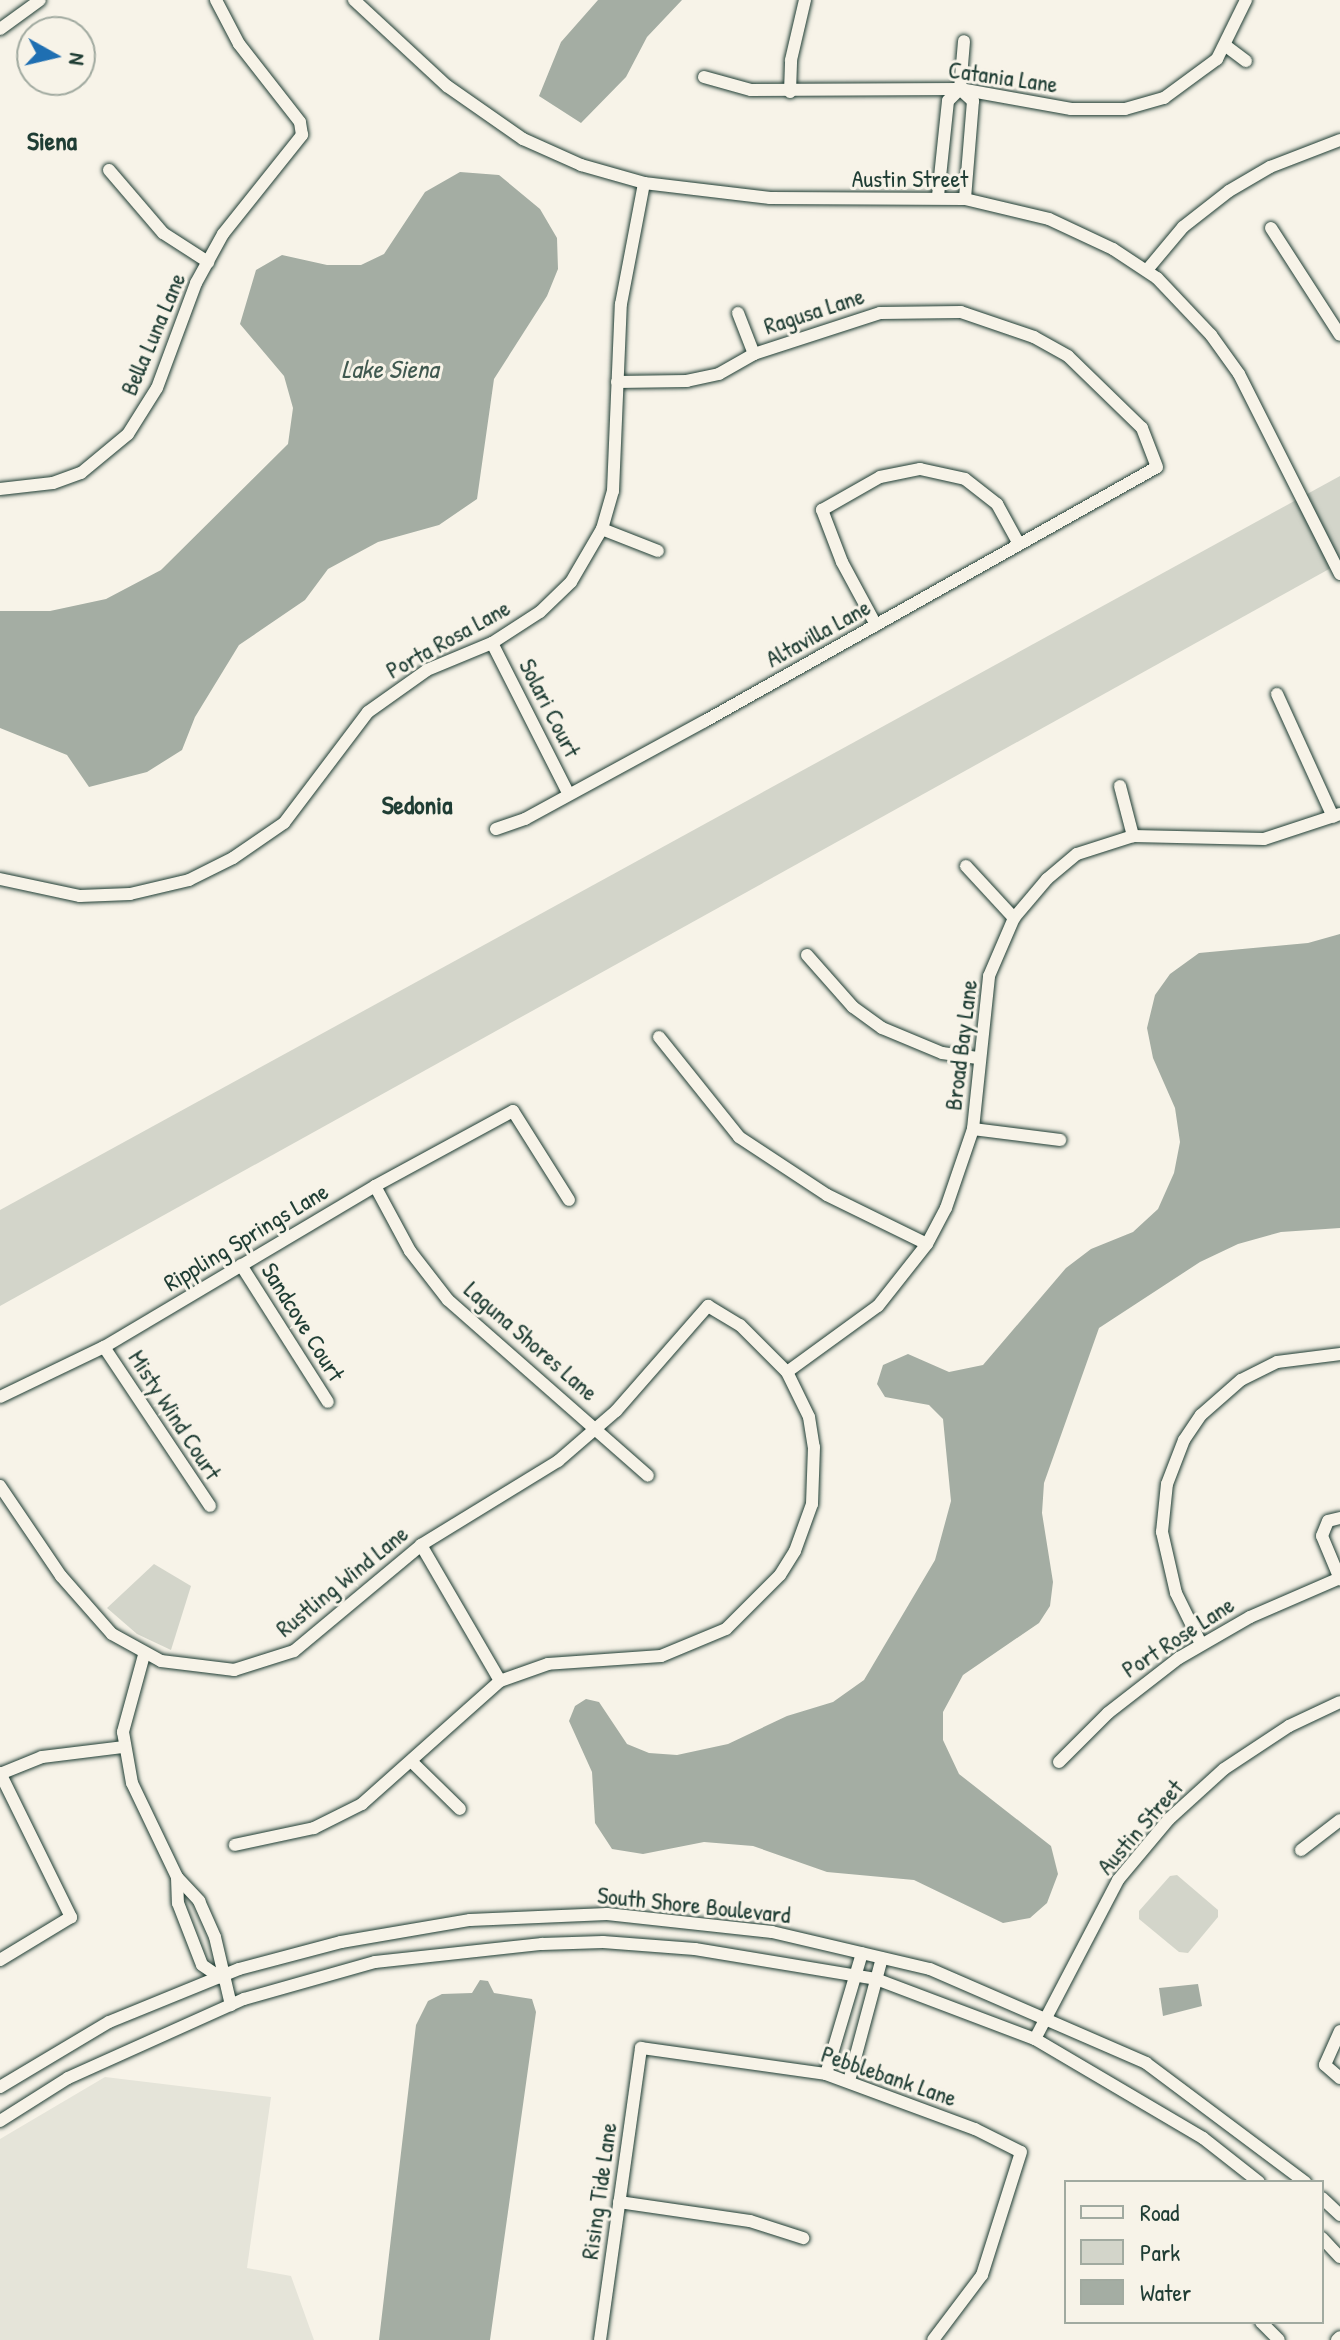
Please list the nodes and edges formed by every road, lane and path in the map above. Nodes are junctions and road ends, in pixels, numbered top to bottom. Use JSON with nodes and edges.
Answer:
{"nodes":[{"id":1,"x":40,"y":0,"type":"edge"},
{"id":2,"x":216,"y":0,"type":"edge"},
{"id":3,"x":354,"y":0,"type":"edge"},
{"id":4,"x":805,"y":0,"type":"edge"},
{"id":5,"x":1246,"y":0,"type":"edge"},
{"id":6,"x":0,"y":29,"type":"edge"},
{"id":7,"x":964,"y":41,"type":"dead end"},
{"id":8,"x":1226,"y":46,"type":"junction"},
{"id":9,"x":1246,"y":61,"type":"dead end"},
{"id":10,"x":704,"y":77,"type":"dead end"},
{"id":11,"x":960,"y":89,"type":"junction"},
{"id":12,"x":790,"y":92,"type":"junction"},
{"id":13,"x":1340,"y":140,"type":"edge"},
{"id":14,"x":109,"y":170,"type":"dead end"},
{"id":15,"x":644,"y":183,"type":"junction"},
{"id":16,"x":938,"y":196,"type":"junction"},
{"id":17,"x":965,"y":199,"type":"junction"},
{"id":18,"x":1271,"y":228,"type":"dead end"},
{"id":19,"x":208,"y":262,"type":"junction"},
{"id":20,"x":1147,"y":270,"type":"junction"},
{"id":21,"x":738,"y":313,"type":"dead end"},
{"id":22,"x":1340,"y":335,"type":"edge"},
{"id":23,"x":754,"y":354,"type":"junction"},
{"id":24,"x":617,"y":382,"type":"junction"},
{"id":25,"x":1157,"y":467,"type":"joint"},
{"id":26,"x":0,"y":489,"type":"edge"},
{"id":27,"x":602,"y":529,"type":"junction"},
{"id":28,"x":1019,"y":544,"type":"junction"},
{"id":29,"x":658,"y":551,"type":"dead end"},
{"id":30,"x":1340,"y":574,"type":"edge"},
{"id":31,"x":876,"y":625,"type":"junction"},
{"id":32,"x":492,"y":643,"type":"junction"},
{"id":33,"x":1277,"y":694,"type":"dead end"},
{"id":34,"x":1120,"y":786,"type":"dead end"},
{"id":35,"x":568,"y":793,"type":"junction"},
{"id":36,"x":1336,"y":816,"type":"edge"},
{"id":37,"x":496,"y":829,"type":"dead end"},
{"id":38,"x":1133,"y":836,"type":"junction"},
{"id":39,"x":966,"y":866,"type":"dead end"},
{"id":40,"x":0,"y":879,"type":"edge"},
{"id":41,"x":1014,"y":918,"type":"junction"},
{"id":42,"x":807,"y":955,"type":"dead end"},
{"id":43,"x":659,"y":1037,"type":"dead end"},
{"id":44,"x":978,"y":1058,"type":"junction"},
{"id":45,"x":973,"y":1129,"type":"junction"},
{"id":46,"x":1060,"y":1140,"type":"dead end"},
{"id":47,"x":375,"y":1186,"type":"junction"},
{"id":48,"x":569,"y":1200,"type":"dead end"},
{"id":49,"x":927,"y":1244,"type":"junction"},
{"id":50,"x":241,"y":1265,"type":"junction"},
{"id":51,"x":104,"y":1347,"type":"junction"},
{"id":52,"x":1340,"y":1354,"type":"edge"},
{"id":53,"x":787,"y":1372,"type":"junction"},
{"id":54,"x":0,"y":1397,"type":"edge"},
{"id":55,"x":328,"y":1402,"type":"dead end"},
{"id":56,"x":597,"y":1428,"type":"junction"},
{"id":57,"x":648,"y":1476,"type":"dead end"},
{"id":58,"x":0,"y":1486,"type":"edge"},
{"id":59,"x":210,"y":1506,"type":"dead end"},
{"id":60,"x":1340,"y":1518,"type":"edge"},
{"id":61,"x":421,"y":1545,"type":"junction"},
{"id":62,"x":1340,"y":1579,"type":"edge"},
{"id":63,"x":1201,"y":1644,"type":"junction"},
{"id":64,"x":144,"y":1655,"type":"junction"},
{"id":65,"x":500,"y":1681,"type":"junction"},
{"id":66,"x":1340,"y":1702,"type":"edge"},
{"id":67,"x":124,"y":1747,"type":"junction"},
{"id":68,"x":412,"y":1762,"type":"junction"},
{"id":69,"x":1059,"y":1762,"type":"dead end"},
{"id":70,"x":0,"y":1774,"type":"edge"},
{"id":71,"x":460,"y":1809,"type":"dead end"},
{"id":72,"x":1340,"y":1820,"type":"edge"},
{"id":73,"x":235,"y":1845,"type":"dead end"},
{"id":74,"x":1301,"y":1850,"type":"dead end"},
{"id":75,"x":177,"y":1877,"type":"junction"},
{"id":76,"x":862,"y":1953,"type":"junction"},
{"id":77,"x":882,"y":1958,"type":"junction"},
{"id":78,"x":0,"y":1960,"type":"edge"},
{"id":79,"x":855,"y":1975,"type":"junction"},
{"id":80,"x":221,"y":1978,"type":"junction"},
{"id":81,"x":876,"y":1979,"type":"junction"},
{"id":82,"x":231,"y":2005,"type":"junction"},
{"id":83,"x":1044,"y":2019,"type":"junction"},
{"id":84,"x":1340,"y":2031,"type":"edge"},
{"id":85,"x":1035,"y":2039,"type":"junction"},
{"id":86,"x":641,"y":2048,"type":"joint"},
{"id":87,"x":826,"y":2074,"type":"junction"},
{"id":88,"x":1340,"y":2078,"type":"edge"},
{"id":89,"x":849,"y":2081,"type":"junction"},
{"id":90,"x":0,"y":2087,"type":"edge"},
{"id":91,"x":0,"y":2121,"type":"edge"},
{"id":92,"x":1256,"y":2180,"type":"edge"},
{"id":93,"x":1302,"y":2180,"type":"edge"},
{"id":94,"x":1324,"y":2200,"type":"edge"},
{"id":95,"x":619,"y":2202,"type":"junction"},
{"id":96,"x":1340,"y":2215,"type":"edge"},
{"id":97,"x":803,"y":2238,"type":"dead end"},
{"id":98,"x":1324,"y":2240,"type":"edge"},
{"id":99,"x":1340,"y":2257,"type":"edge"},
{"id":100,"x":1263,"y":2324,"type":"edge"},
{"id":101,"x":600,"y":2340,"type":"edge"},
{"id":102,"x":933,"y":2340,"type":"edge"},
{"id":103,"x":1279,"y":2340,"type":"edge"}],
"edges":[{"from":1,"to":6,"type":"street"},
{"from":2,"to":19,"type":"street","name":"Bella Luna Lane"},
{"from":3,"to":15,"type":"street","name":"Austin Street"},
{"from":4,"to":12,"type":"street"},
{"from":5,"to":8,"type":"street","name":"Catania Lane"},
{"from":7,"to":11,"type":"street"},
{"from":8,"to":9,"type":"street"},
{"from":8,"to":11,"type":"street","name":"Catania Lane"},
{"from":10,"to":12,"type":"street","name":"Catania Lane"},
{"from":11,"to":12,"type":"street","name":"Catania Lane"},
{"from":11,"to":16,"type":"street"},
{"from":11,"to":17,"type":"street"},
{"from":13,"to":20,"type":"street"},
{"from":14,"to":19,"type":"street"},
{"from":15,"to":16,"type":"street","name":"Austin Street"},
{"from":15,"to":24,"type":"street","name":"Porta Rosa Lane"},
{"from":16,"to":17,"type":"street","name":"Austin Street"},
{"from":17,"to":20,"type":"street","name":"Austin Street"},
{"from":18,"to":22,"type":"street"},
{"from":19,"to":26,"type":"street","name":"Bella Luna Lane"},
{"from":20,"to":30,"type":"street","name":"Austin Street"},
{"from":21,"to":23,"type":"street","name":"Ragusa Lane"},
{"from":23,"to":24,"type":"street","name":"Ragusa Lane"},
{"from":23,"to":25,"type":"street","name":"Ragusa Lane"},
{"from":24,"to":27,"type":"street","name":"Porta Rosa Lane"},
{"from":25,"to":28,"type":"street","name":"Altavilla Lane"},
{"from":27,"to":29,"type":"street"},
{"from":27,"to":32,"type":"street","name":"Porta Rosa Lane"},
{"from":28,"to":31,"type":"street","name":"Altavilla Lane"},
{"from":28,"to":31,"type":"street"},
{"from":31,"to":35,"type":"street","name":"Altavilla Lane"},
{"from":32,"to":35,"type":"street","name":"Solari Court"},
{"from":32,"to":40,"type":"street","name":"Porta Rosa Lane"},
{"from":33,"to":36,"type":"street"},
{"from":34,"to":38,"type":"street"},
{"from":35,"to":37,"type":"street","name":"Altavilla Lane"},
{"from":36,"to":38,"type":"street","name":"Broad Bay Lane"},
{"from":38,"to":41,"type":"street","name":"Broad Bay Lane"},
{"from":39,"to":41,"type":"street"},
{"from":41,"to":44,"type":"street","name":"Broad Bay Lane"},
{"from":42,"to":44,"type":"street"},
{"from":43,"to":49,"type":"street"},
{"from":44,"to":45,"type":"street","name":"Broad Bay Lane"},
{"from":45,"to":46,"type":"street"},
{"from":45,"to":49,"type":"street","name":"Broad Bay Lane"},
{"from":47,"to":48,"type":"street","name":"Rippling Springs Lane"},
{"from":47,"to":50,"type":"street","name":"Rippling Springs Lane"},
{"from":47,"to":56,"type":"street","name":"Laguna Shores Lane"},
{"from":49,"to":53,"type":"street","name":"Broad Bay Lane"},
{"from":50,"to":51,"type":"street","name":"Rippling Springs Lane"},
{"from":50,"to":55,"type":"street","name":"Sandcove Court"},
{"from":51,"to":54,"type":"street","name":"Rippling Springs Lane"},
{"from":51,"to":59,"type":"street","name":"Misty Wind Court"},
{"from":52,"to":63,"type":"street"},
{"from":53,"to":56,"type":"street","name":"Rustling Wind Lane"},
{"from":53,"to":65,"type":"street"},
{"from":56,"to":57,"type":"street","name":"Laguna Shores Lane"},
{"from":56,"to":61,"type":"street","name":"Rustling Wind Lane"},
{"from":58,"to":64,"type":"street","name":"Rustling Wind Lane"},
{"from":60,"to":62,"type":"street"},
{"from":61,"to":64,"type":"street","name":"Rustling Wind Lane"},
{"from":61,"to":65,"type":"street"},
{"from":62,"to":63,"type":"street","name":"Port Rose Lane"},
{"from":63,"to":69,"type":"street","name":"Port Rose Lane"},
{"from":64,"to":67,"type":"street"},
{"from":65,"to":68,"type":"street"},
{"from":66,"to":83,"type":"street","name":"Austin Street"},
{"from":67,"to":70,"type":"street"},
{"from":67,"to":75,"type":"street"},
{"from":68,"to":71,"type":"street"},
{"from":68,"to":73,"type":"street"},
{"from":70,"to":78,"type":"street"},
{"from":72,"to":74,"type":"street"},
{"from":75,"to":80,"type":"street"},
{"from":75,"to":80,"type":"street"},
{"from":76,"to":77,"type":"street","name":"South Shore Boulevard"},
{"from":76,"to":79,"type":"street"},
{"from":76,"to":80,"type":"street","name":"South Shore Boulevard"},
{"from":77,"to":81,"type":"street"},
{"from":77,"to":83,"type":"street","name":"South Shore Boulevard"},
{"from":79,"to":81,"type":"street","name":"South Shore Boulevard"},
{"from":79,"to":82,"type":"street","name":"South Shore Boulevard"},
{"from":79,"to":87,"type":"street"},
{"from":80,"to":82,"type":"street"},
{"from":80,"to":90,"type":"street","name":"South Shore Boulevard"},
{"from":81,"to":85,"type":"street","name":"South Shore Boulevard"},
{"from":81,"to":89,"type":"street"},
{"from":82,"to":91,"type":"street","name":"South Shore Boulevard"},
{"from":83,"to":85,"type":"street","name":"Austin Street"},
{"from":83,"to":93,"type":"street","name":"South Shore Boulevard"},
{"from":84,"to":88,"type":"street"},
{"from":85,"to":92,"type":"street","name":"South Shore Boulevard"},
{"from":86,"to":87,"type":"street","name":"Pebblebank Lane"},
{"from":86,"to":95,"type":"street","name":"Rising Tide Lane"},
{"from":87,"to":89,"type":"street","name":"Pebblebank Lane"},
{"from":89,"to":102,"type":"street","name":"Pebblebank Lane"},
{"from":94,"to":96,"type":"street"},
{"from":95,"to":97,"type":"street"},
{"from":95,"to":101,"type":"street","name":"Rising Tide Lane"},
{"from":98,"to":99,"type":"street"},
{"from":100,"to":103,"type":"street"}]}
